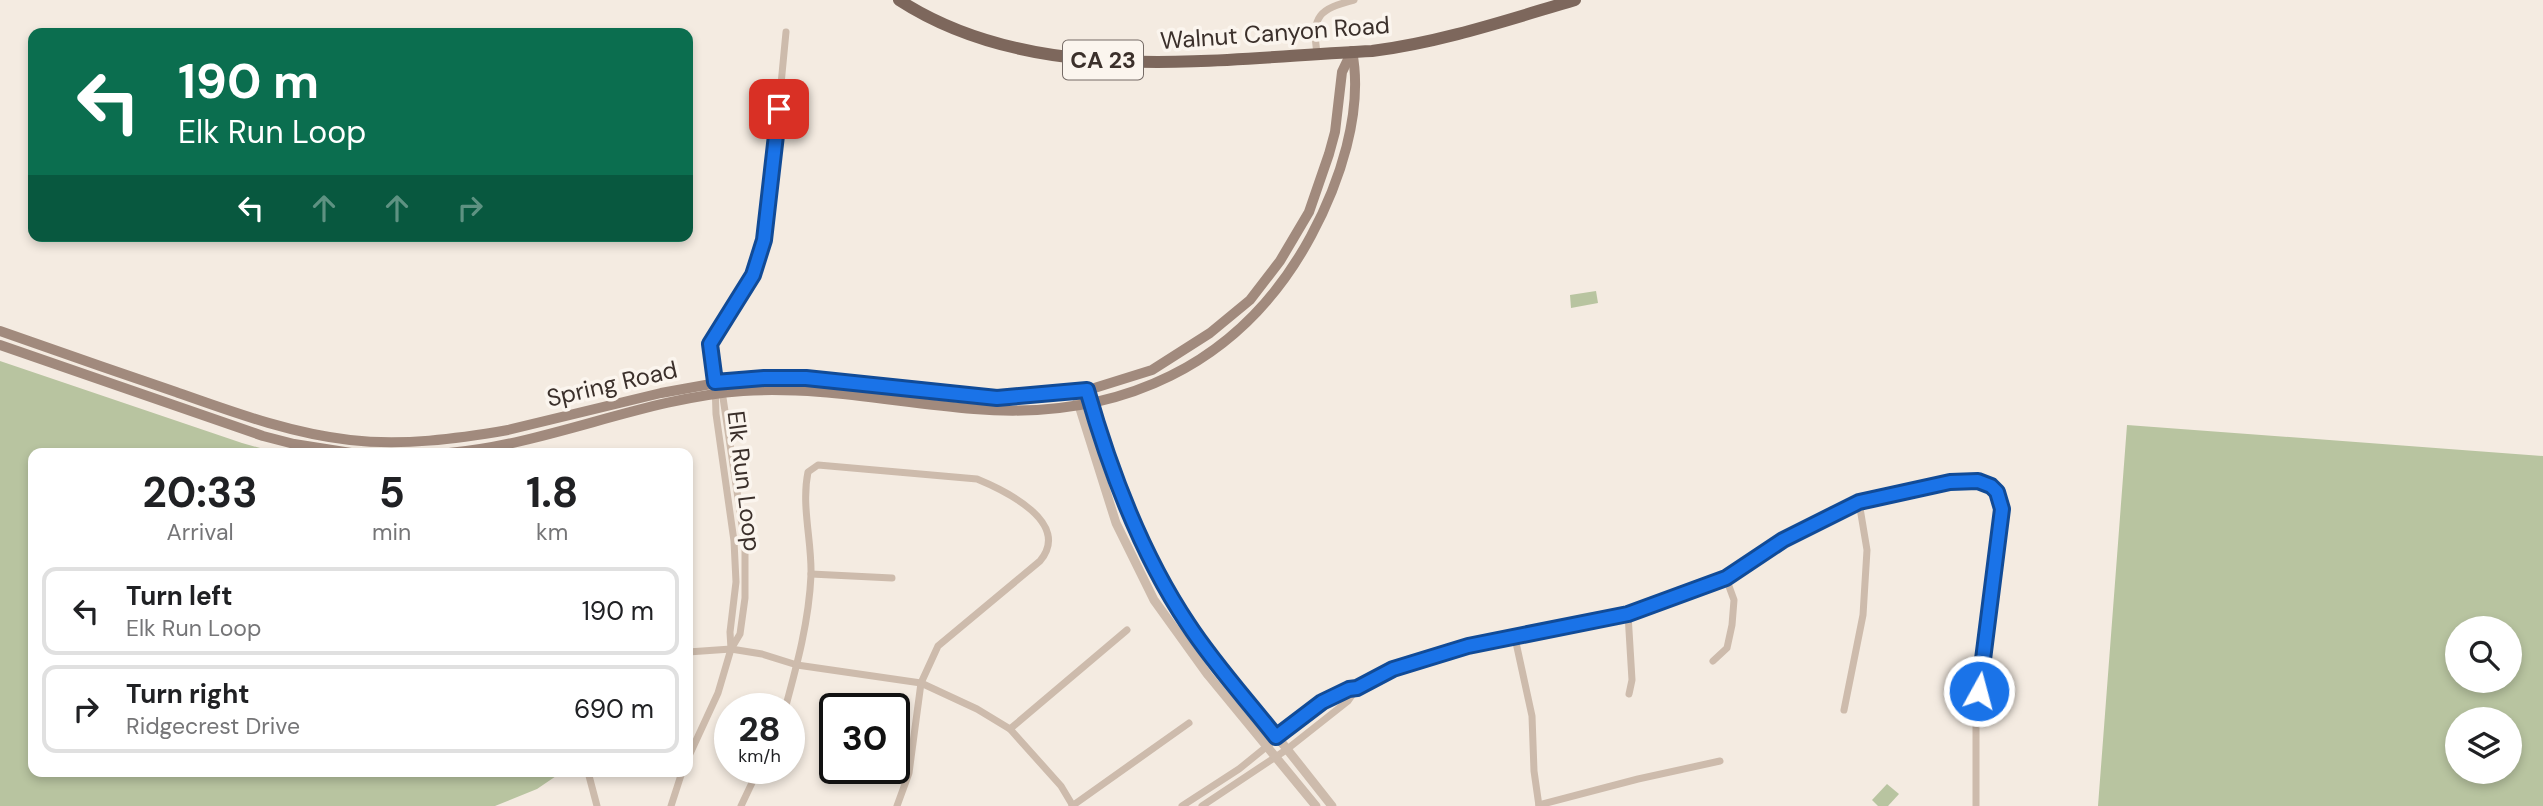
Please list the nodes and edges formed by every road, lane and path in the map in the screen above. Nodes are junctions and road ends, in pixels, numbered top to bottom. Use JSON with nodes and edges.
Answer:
{"nodes":[{"id":1,"x":900,"y":0,"type":"edge"},
{"id":2,"x":1354,"y":0,"type":"edge"},
{"id":3,"x":1575,"y":0,"type":"edge"},
{"id":4,"x":786,"y":32,"type":"dead end"},
{"id":5,"x":1352,"y":51,"type":"junction"},
{"id":6,"x":1317,"y":53,"type":"junction"},
{"id":7,"x":0,"y":331,"type":"edge"},
{"id":8,"x":0,"y":345,"type":"edge"},
{"id":9,"x":715,"y":382,"type":"junction"},
{"id":10,"x":1087,"y":390,"type":"junction"},
{"id":11,"x":1074,"y":393,"type":"junction"},
{"id":12,"x":719,"y":394,"type":"junction"},
{"id":13,"x":1091,"y":403,"type":"junction"},
{"id":14,"x":1078,"y":405,"type":"junction"},
{"id":15,"x":320,"y":448,"type":"edge"},
{"id":16,"x":485,"y":448,"type":"edge"},
{"id":17,"x":1859,"y":502,"type":"junction"},
{"id":18,"x":811,"y":574,"type":"junction"},
{"id":19,"x":891,"y":578,"type":"dead end"},
{"id":20,"x":1726,"y":578,"type":"junction"},
{"id":21,"x":1628,"y":614,"type":"junction"},
{"id":22,"x":1127,"y":630,"type":"dead end"},
{"id":23,"x":1515,"y":638,"type":"junction"},
{"id":24,"x":731,"y":649,"type":"junction"},
{"id":25,"x":693,"y":652,"type":"edge"},
{"id":26,"x":1713,"y":661,"type":"dead end"},
{"id":27,"x":797,"y":665,"type":"junction"},
{"id":28,"x":921,"y":683,"type":"junction"},
{"id":29,"x":1357,"y":688,"type":"junction"},
{"id":30,"x":789,"y":693,"type":"edge"},
{"id":31,"x":1629,"y":694,"type":"dead end"},
{"id":32,"x":1844,"y":710,"type":"dead end"},
{"id":33,"x":1189,"y":723,"type":"dead end"},
{"id":34,"x":1010,"y":729,"type":"junction"},
{"id":35,"x":1276,"y":737,"type":"junction"},
{"id":36,"x":1266,"y":745,"type":"junction"},
{"id":37,"x":693,"y":747,"type":"edge"},
{"id":38,"x":1286,"y":750,"type":"junction"},
{"id":39,"x":1276,"y":757,"type":"junction"},
{"id":40,"x":1720,"y":761,"type":"dead end"},
{"id":41,"x":589,"y":777,"type":"edge"},
{"id":42,"x":680,"y":777,"type":"edge"},
{"id":43,"x":751,"y":784,"type":"edge"},
{"id":44,"x":597,"y":806,"type":"edge"},
{"id":45,"x":671,"y":806,"type":"edge"},
{"id":46,"x":741,"y":806,"type":"edge"},
{"id":47,"x":897,"y":806,"type":"edge"},
{"id":48,"x":1072,"y":806,"type":"edge"},
{"id":49,"x":1182,"y":806,"type":"edge"},
{"id":50,"x":1202,"y":806,"type":"edge"},
{"id":51,"x":1316,"y":806,"type":"edge"},
{"id":52,"x":1332,"y":806,"type":"edge"},
{"id":53,"x":1539,"y":806,"type":"edge"},
{"id":54,"x":1976,"y":806,"type":"edge"}],
"edges":[{"from":1,"to":6,"type":"main road","name":"Walnut Canyon Road","number":"CA 23"},
{"from":2,"to":6,"type":"street"},
{"from":3,"to":5,"type":"main road","name":"Walnut Canyon Road","number":"CA 23"},
{"from":4,"to":9,"type":"street","name":"Elk Run Loop"},
{"from":5,"to":6,"type":"main road","name":"Walnut Canyon Road","number":"CA 23"},
{"from":5,"to":10,"type":"main road","name":"Spring Road"},
{"from":5,"to":13,"type":"main road","name":"Spring Road"},
{"from":7,"to":9,"type":"main road","name":"Spring Road"},
{"from":8,"to":15,"type":"main road"},
{"from":9,"to":11,"type":"main road","name":"Spring Road"},
{"from":9,"to":12,"type":"street","name":"Elk Run Loop"},
{"from":10,"to":11,"type":"main road","name":"Spring Road"},
{"from":10,"to":13,"type":"street"},
{"from":11,"to":14,"type":"street"},
{"from":12,"to":14,"type":"main road","name":"Spring Road"},
{"from":12,"to":16,"type":"main road","name":"Spring Road"},
{"from":12,"to":24,"type":"street","name":"Elk Run Loop"},
{"from":13,"to":14,"type":"main road","name":"Spring Road"},
{"from":13,"to":35,"type":"street"},
{"from":14,"to":36,"type":"street"},
{"from":17,"to":20,"type":"street"},
{"from":17,"to":32,"type":"street"},
{"from":17,"to":54,"type":"street"},
{"from":18,"to":19,"type":"street"},
{"from":18,"to":27,"type":"street"},
{"from":18,"to":28,"type":"street"},
{"from":20,"to":21,"type":"street"},
{"from":20,"to":26,"type":"street"},
{"from":21,"to":23,"type":"street"},
{"from":21,"to":31,"type":"street"},
{"from":22,"to":34,"type":"street"},
{"from":23,"to":29,"type":"street"},
{"from":23,"to":53,"type":"street"},
{"from":24,"to":25,"type":"street"},
{"from":24,"to":27,"type":"street"},
{"from":24,"to":37,"type":"street","name":"Elk Run Loop"},
{"from":27,"to":28,"type":"street"},
{"from":27,"to":30,"type":"street"},
{"from":28,"to":34,"type":"street"},
{"from":28,"to":47,"type":"street"},
{"from":29,"to":35,"type":"street"},
{"from":29,"to":38,"type":"street"},
{"from":33,"to":48,"type":"street"},
{"from":34,"to":48,"type":"street"},
{"from":35,"to":36,"type":"street"},
{"from":35,"to":38,"type":"street"},
{"from":36,"to":39,"type":"street"},
{"from":36,"to":49,"type":"street"},
{"from":38,"to":39,"type":"street"},
{"from":38,"to":52,"type":"street"},
{"from":39,"to":50,"type":"street"},
{"from":39,"to":51,"type":"street"},
{"from":40,"to":53,"type":"street"},
{"from":41,"to":44,"type":"street"},
{"from":42,"to":45,"type":"street"},
{"from":43,"to":46,"type":"street"}]}
